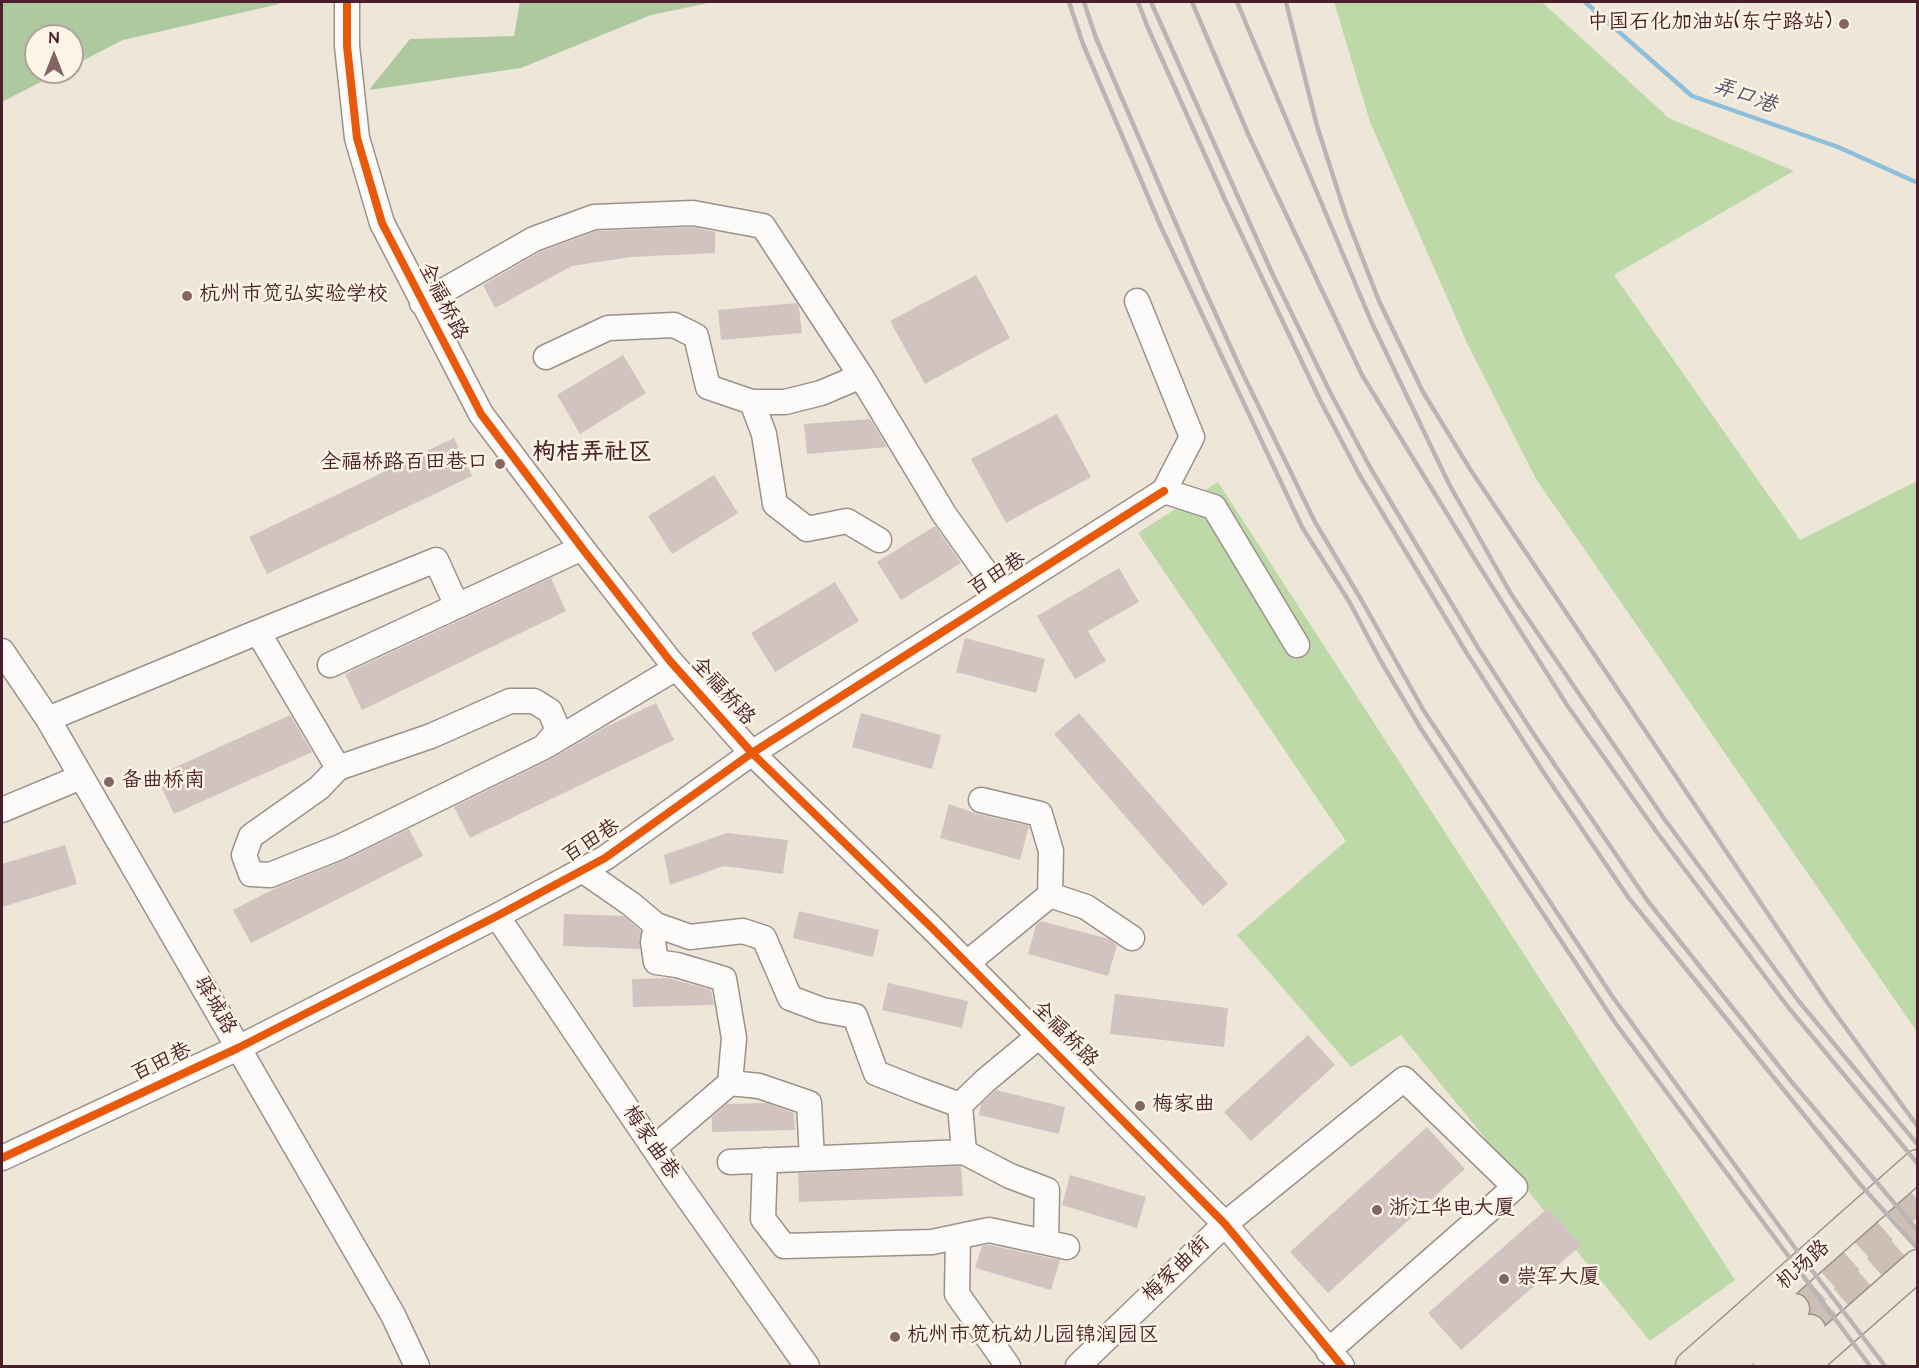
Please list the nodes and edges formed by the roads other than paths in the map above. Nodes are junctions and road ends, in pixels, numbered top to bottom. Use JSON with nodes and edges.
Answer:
{"nodes":[{"id":1,"x":347,"y":2,"type":"edge"},
{"id":2,"x":1137,"y":301,"type":"dead end"},
{"id":3,"x":422,"y":303,"type":"junction"},
{"id":4,"x":546,"y":357,"type":"dead end"},
{"id":5,"x":861,"y":376,"type":"junction"},
{"id":6,"x":752,"y":402,"type":"junction"},
{"id":7,"x":1164,"y":491,"type":"junction"},
{"id":8,"x":879,"y":540,"type":"dead end"},
{"id":9,"x":582,"y":548,"type":"junction"},
{"id":10,"x":1001,"y":594,"type":"junction"},
{"id":11,"x":457,"y":606,"type":"junction"},
{"id":12,"x":258,"y":633,"type":"junction"},
{"id":13,"x":1297,"y":645,"type":"dead end"},
{"id":14,"x":2,"y":651,"type":"edge"},
{"id":15,"x":330,"y":665,"type":"dead end"},
{"id":16,"x":676,"y":668,"type":"junction"},
{"id":17,"x":48,"y":719,"type":"junction"},
{"id":18,"x":544,"y":747,"type":"junction"},
{"id":19,"x":752,"y":753,"type":"junction"},
{"id":20,"x":338,"y":768,"type":"junction"},
{"id":21,"x":81,"y":777,"type":"junction"},
{"id":22,"x":981,"y":800,"type":"dead end"},
{"id":23,"x":2,"y":810,"type":"edge"},
{"id":24,"x":582,"y":870,"type":"junction"},
{"id":25,"x":1050,"y":895,"type":"junction"},
{"id":26,"x":498,"y":916,"type":"junction"},
{"id":27,"x":656,"y":926,"type":"junction"},
{"id":28,"x":1132,"y":938,"type":"dead end"},
{"id":29,"x":967,"y":963,"type":"junction"},
{"id":30,"x":1039,"y":1036,"type":"junction"},
{"id":31,"x":238,"y":1047,"type":"junction"},
{"id":32,"x":730,"y":1083,"type":"junction"},
{"id":33,"x":960,"y":1105,"type":"junction"},
{"id":34,"x":654,"y":1148,"type":"junction"},
{"id":35,"x":964,"y":1152,"type":"junction"},
{"id":36,"x":2,"y":1158,"type":"edge"},
{"id":37,"x":812,"y":1158,"type":"junction"},
{"id":38,"x":765,"y":1160,"type":"junction"},
{"id":39,"x":730,"y":1162,"type":"dead end"},
{"id":40,"x":1917,"y":1165,"type":"edge"},
{"id":41,"x":1225,"y":1224,"type":"junction"},
{"id":42,"x":958,"y":1237,"type":"junction"},
{"id":43,"x":1917,"y":1265,"type":"edge"},
{"id":44,"x":1335,"y":1359,"type":"edge"},
{"id":45,"x":417,"y":1366,"type":"edge"},
{"id":46,"x":807,"y":1366,"type":"edge"},
{"id":47,"x":1008,"y":1366,"type":"edge"},
{"id":48,"x":1078,"y":1366,"type":"edge"},
{"id":49,"x":1691,"y":1366,"type":"edge"},
{"id":50,"x":1728,"y":1366,"type":"edge"},
{"id":51,"x":1769,"y":1366,"type":"edge"},
{"id":52,"x":1803,"y":1366,"type":"edge"}],
"edges":[{"from":1,"to":3,"type":"street","name":"全福桥路"},
{"from":2,"to":7,"type":"street"},
{"from":3,"to":5,"type":"street"},
{"from":3,"to":9,"type":"street","name":"全福桥路"},
{"from":4,"to":6,"type":"street"},
{"from":5,"to":6,"type":"street"},
{"from":5,"to":10,"type":"street"},
{"from":6,"to":8,"type":"street"},
{"from":7,"to":10,"type":"street","name":"百田巷"},
{"from":7,"to":13,"type":"street"},
{"from":9,"to":11,"type":"street"},
{"from":9,"to":16,"type":"street","name":"全福桥路"},
{"from":10,"to":19,"type":"street","name":"百田巷"},
{"from":11,"to":12,"type":"street"},
{"from":11,"to":15,"type":"street"},
{"from":12,"to":17,"type":"street"},
{"from":12,"to":20,"type":"street"},
{"from":14,"to":17,"type":"street","name":"驿城路"},
{"from":16,"to":18,"type":"street"},
{"from":16,"to":19,"type":"street","name":"全福桥路"},
{"from":17,"to":21,"type":"street","name":"驿城路"},
{"from":18,"to":20,"type":"street"},
{"from":18,"to":20,"type":"street"},
{"from":19,"to":24,"type":"street","name":"百田巷"},
{"from":19,"to":29,"type":"street","name":"全福桥路"},
{"from":21,"to":23,"type":"street"},
{"from":21,"to":31,"type":"street","name":"驿城路"},
{"from":22,"to":25,"type":"street"},
{"from":24,"to":26,"type":"street","name":"百田巷"},
{"from":24,"to":27,"type":"street"},
{"from":25,"to":28,"type":"street"},
{"from":25,"to":29,"type":"street"},
{"from":26,"to":31,"type":"street","name":"百田巷"},
{"from":26,"to":34,"type":"street","name":"梅家曲巷"},
{"from":27,"to":32,"type":"street"},
{"from":27,"to":33,"type":"street"},
{"from":29,"to":30,"type":"street","name":"全福桥路"},
{"from":30,"to":33,"type":"street"},
{"from":30,"to":41,"type":"street","name":"全福桥路"},
{"from":31,"to":36,"type":"street","name":"百田巷"},
{"from":31,"to":45,"type":"street","name":"驿城路"},
{"from":32,"to":34,"type":"street"},
{"from":32,"to":37,"type":"street"},
{"from":33,"to":35,"type":"street"},
{"from":34,"to":46,"type":"street","name":"梅家曲巷"},
{"from":35,"to":37,"type":"street"},
{"from":35,"to":42,"type":"street"},
{"from":37,"to":38,"type":"street"},
{"from":38,"to":39,"type":"street"},
{"from":38,"to":42,"type":"street"},
{"from":40,"to":49,"type":"main road","name":"机场路"},
{"from":41,"to":44,"type":"street","name":"全福桥路"},
{"from":41,"to":44,"type":"street","name":"梅家曲街"},
{"from":41,"to":48,"type":"street","name":"梅家曲街"},
{"from":42,"to":47,"type":"street"},
{"from":43,"to":52,"type":"main road"},
{"from":50,"to":51,"type":"main road","name":"机场路"}]}
